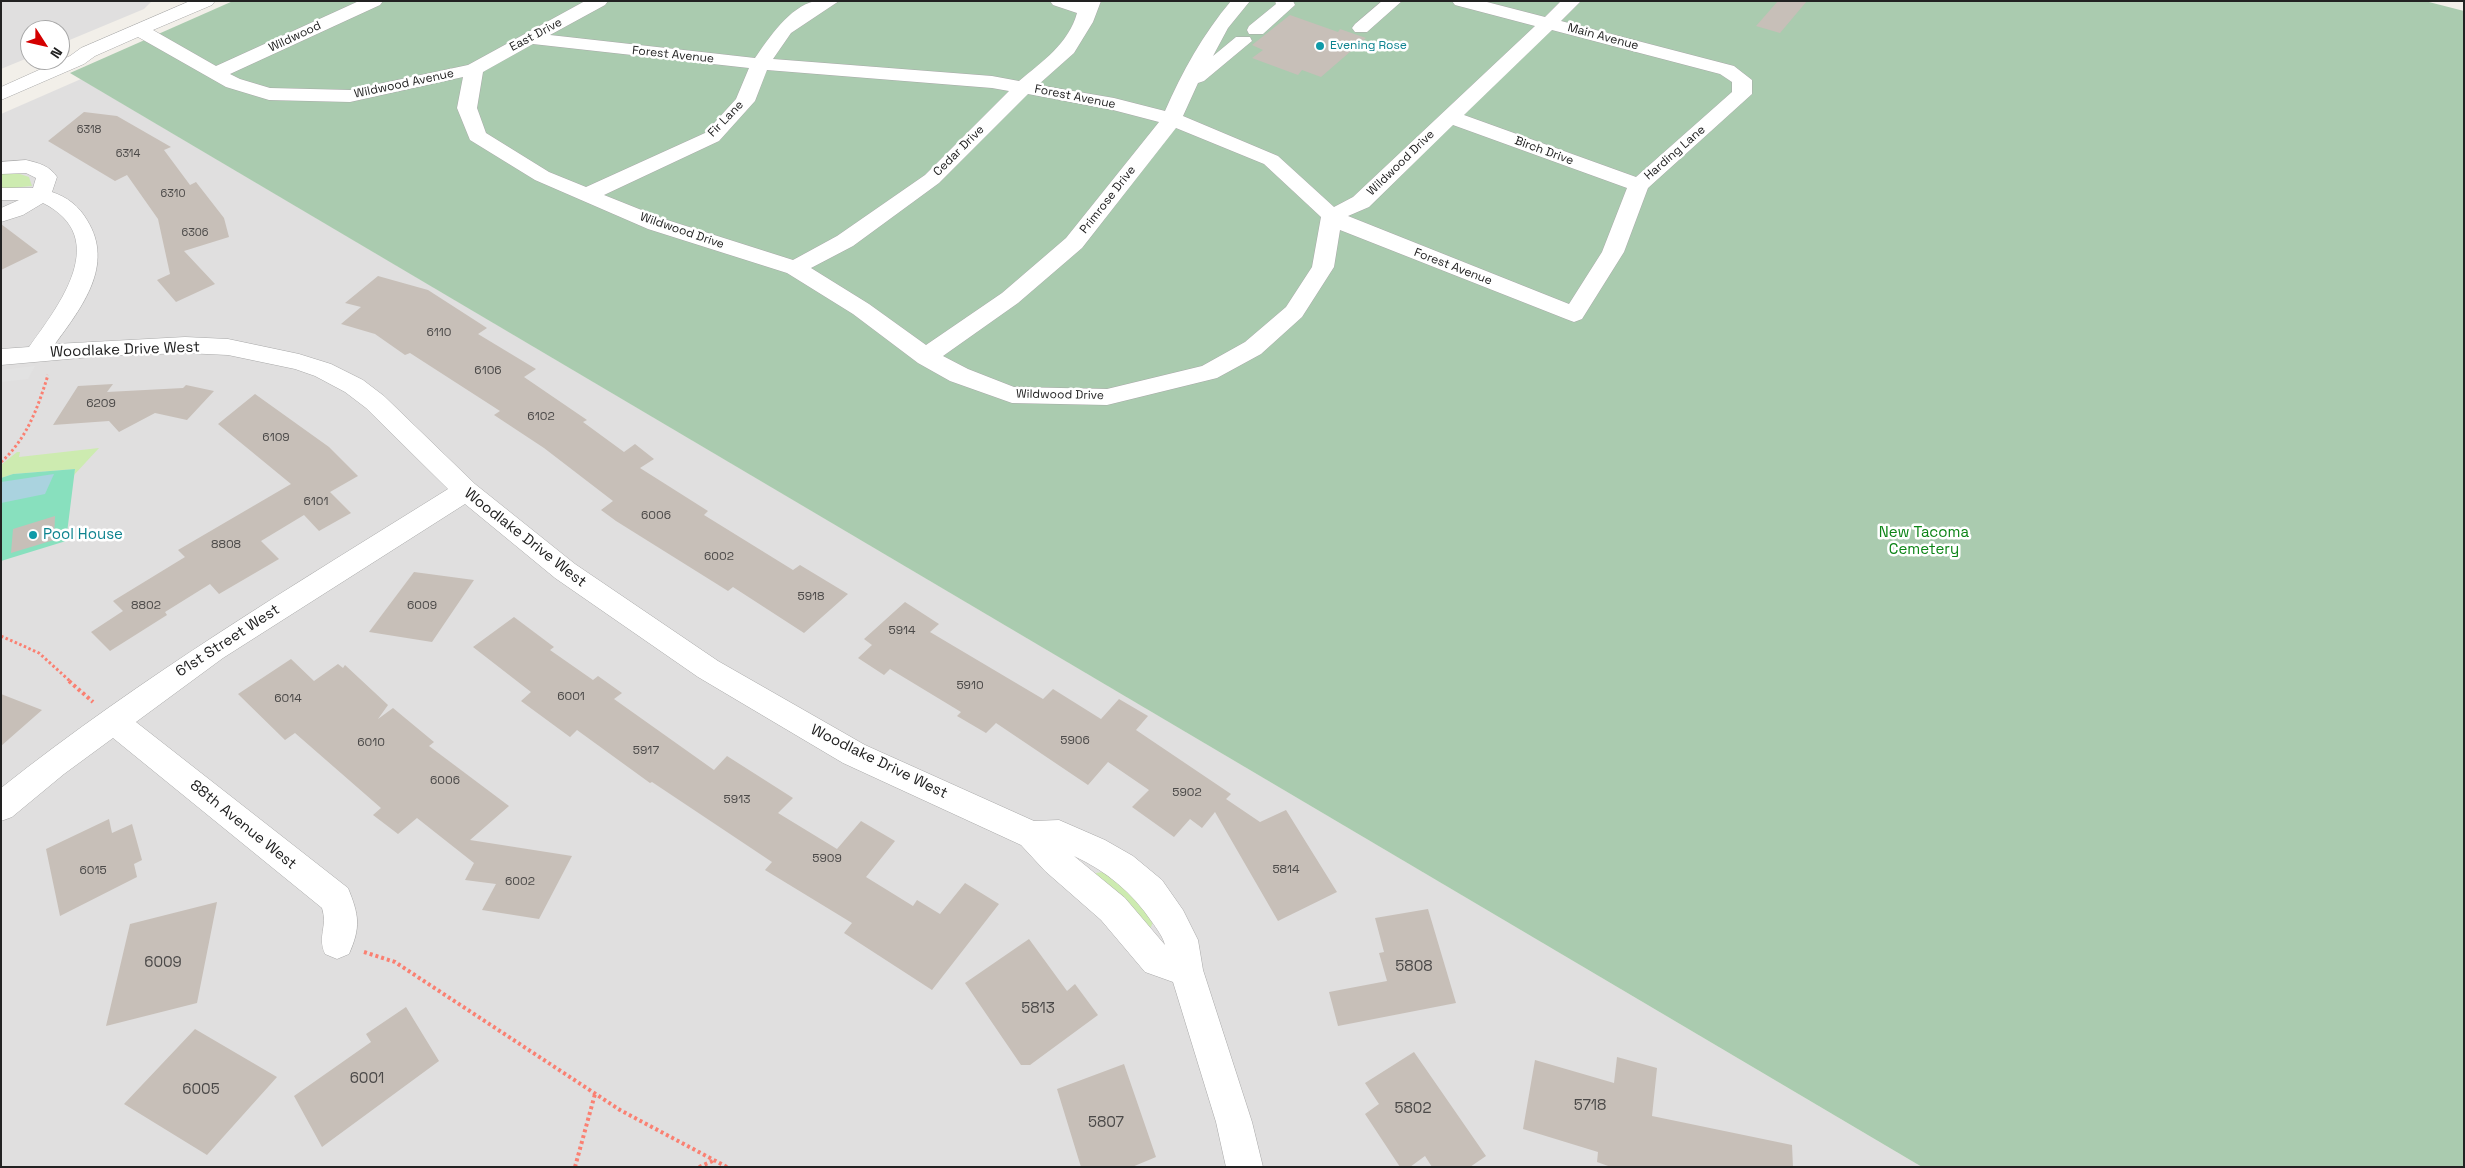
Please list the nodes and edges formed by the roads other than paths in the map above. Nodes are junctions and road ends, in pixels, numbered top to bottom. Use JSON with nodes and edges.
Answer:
{"nodes":[{"id":1,"x":374,"y":1,"type":"edge"},
{"id":2,"x":599,"y":1,"type":"edge"},
{"id":3,"x":830,"y":1,"type":"edge"},
{"id":4,"x":1059,"y":1,"type":"edge"},
{"id":5,"x":1241,"y":1,"type":"edge"},
{"id":6,"x":1284,"y":1,"type":"edge"},
{"id":7,"x":1394,"y":1,"type":"edge"},
{"id":8,"x":1461,"y":1,"type":"edge"},
{"id":9,"x":1572,"y":1,"type":"edge"},
{"id":10,"x":203,"y":2,"type":"edge"},
{"id":11,"x":1089,"y":6,"type":"edge"},
{"id":12,"x":1549,"y":23,"type":"junction"},
{"id":13,"x":1360,"y":28,"type":"dead end"},
{"id":14,"x":139,"y":30,"type":"junction"},
{"id":15,"x":528,"y":38,"type":"junction"},
{"id":16,"x":88,"y":52,"type":"junction"},
{"id":17,"x":70,"y":53,"type":"edge"},
{"id":18,"x":760,"y":64,"type":"junction"},
{"id":19,"x":474,"y":69,"type":"junction"},
{"id":20,"x":24,"y":70,"type":"edge"},
{"id":21,"x":216,"y":74,"type":"junction"},
{"id":22,"x":1,"y":80,"type":"edge"},
{"id":23,"x":1742,"y":80,"type":"joint"},
{"id":24,"x":1186,"y":86,"type":"junction"},
{"id":25,"x":1024,"y":87,"type":"junction"},
{"id":26,"x":1,"y":94,"type":"edge"},
{"id":27,"x":1450,"y":117,"type":"junction"},
{"id":28,"x":1172,"y":119,"type":"junction"},
{"id":29,"x":1,"y":168,"type":"edge"},
{"id":30,"x":1639,"y":184,"type":"junction"},
{"id":31,"x":1,"y":194,"type":"edge"},
{"id":32,"x":40,"y":194,"type":"junction"},
{"id":33,"x":586,"y":194,"type":"junction"},
{"id":34,"x":1,"y":216,"type":"edge"},
{"id":35,"x":1332,"y":216,"type":"junction"},
{"id":36,"x":795,"y":268,"type":"junction"},
{"id":37,"x":1574,"y":314,"type":"joint"},
{"id":38,"x":48,"y":352,"type":"junction"},
{"id":39,"x":926,"y":357,"type":"junction"},
{"id":40,"x":1,"y":358,"type":"edge"},
{"id":41,"x":466,"y":491,"type":"junction"},
{"id":42,"x":114,"y":722,"type":"junction"},
{"id":43,"x":1,"y":807,"type":"edge"},
{"id":44,"x":337,"y":943,"type":"road end"},
{"id":45,"x":1245,"y":1167,"type":"edge"}],
"edges":[{"from":1,"to":21,"type":"street","name":"Wildwood"},
{"from":2,"to":15,"type":"street","name":"East Drive"},
{"from":3,"to":18,"type":"street","name":"Fir Lane"},
{"from":4,"to":11,"type":"street"},
{"from":5,"to":24,"type":"street","name":"Primrose Drive"},
{"from":6,"to":24,"type":"street"},
{"from":7,"to":13,"type":"street"},
{"from":8,"to":12,"type":"street","name":"Main Avenue"},
{"from":9,"to":12,"type":"street","name":"Wildwood Drive"},
{"from":10,"to":14,"type":"street"},
{"from":11,"to":25,"type":"street","name":"Cedar Drive"},
{"from":12,"to":23,"type":"street","name":"Main Avenue"},
{"from":12,"to":27,"type":"street","name":"Wildwood Drive"},
{"from":14,"to":16,"type":"street"},
{"from":14,"to":21,"type":"street","name":"Wildwood Avenue"},
{"from":15,"to":18,"type":"street","name":"Forest Avenue"},
{"from":15,"to":19,"type":"street","name":"East Drive"},
{"from":16,"to":17,"type":"street"},
{"from":16,"to":26,"type":"street"},
{"from":18,"to":25,"type":"street","name":"Forest Avenue"},
{"from":18,"to":33,"type":"street","name":"Fir Lane"},
{"from":19,"to":21,"type":"street","name":"Wildwood Avenue"},
{"from":19,"to":33,"type":"street","name":"Wildwood Drive"},
{"from":20,"to":22,"type":"street"},
{"from":23,"to":30,"type":"street","name":"Harding Lane"},
{"from":24,"to":28,"type":"street","name":"Primrose Drive"},
{"from":25,"to":28,"type":"street","name":"Forest Avenue"},
{"from":25,"to":36,"type":"street","name":"Cedar Drive"},
{"from":27,"to":30,"type":"street","name":"Birch Drive"},
{"from":27,"to":35,"type":"street","name":"Wildwood Drive"},
{"from":28,"to":35,"type":"street","name":"Forest Avenue"},
{"from":28,"to":39,"type":"street","name":"Primrose Drive"},
{"from":29,"to":32,"type":"street"},
{"from":30,"to":37,"type":"street","name":"Harding Lane"},
{"from":31,"to":32,"type":"street"},
{"from":32,"to":34,"type":"street"},
{"from":32,"to":38,"type":"street"},
{"from":33,"to":36,"type":"street","name":"Wildwood Drive"},
{"from":35,"to":37,"type":"street","name":"Forest Avenue"},
{"from":35,"to":39,"type":"street","name":"Wildwood Drive"},
{"from":36,"to":39,"type":"street","name":"Wildwood Drive"},
{"from":38,"to":40,"type":"street","name":"Woodlake Drive West"},
{"from":38,"to":41,"type":"street","name":"Woodlake Drive West"},
{"from":41,"to":42,"type":"street","name":"61st Street West"},
{"from":41,"to":45,"type":"street","name":"Woodlake Drive West"},
{"from":42,"to":43,"type":"street","name":"61st Street West"},
{"from":42,"to":44,"type":"street","name":"88th Avenue West"}]}
